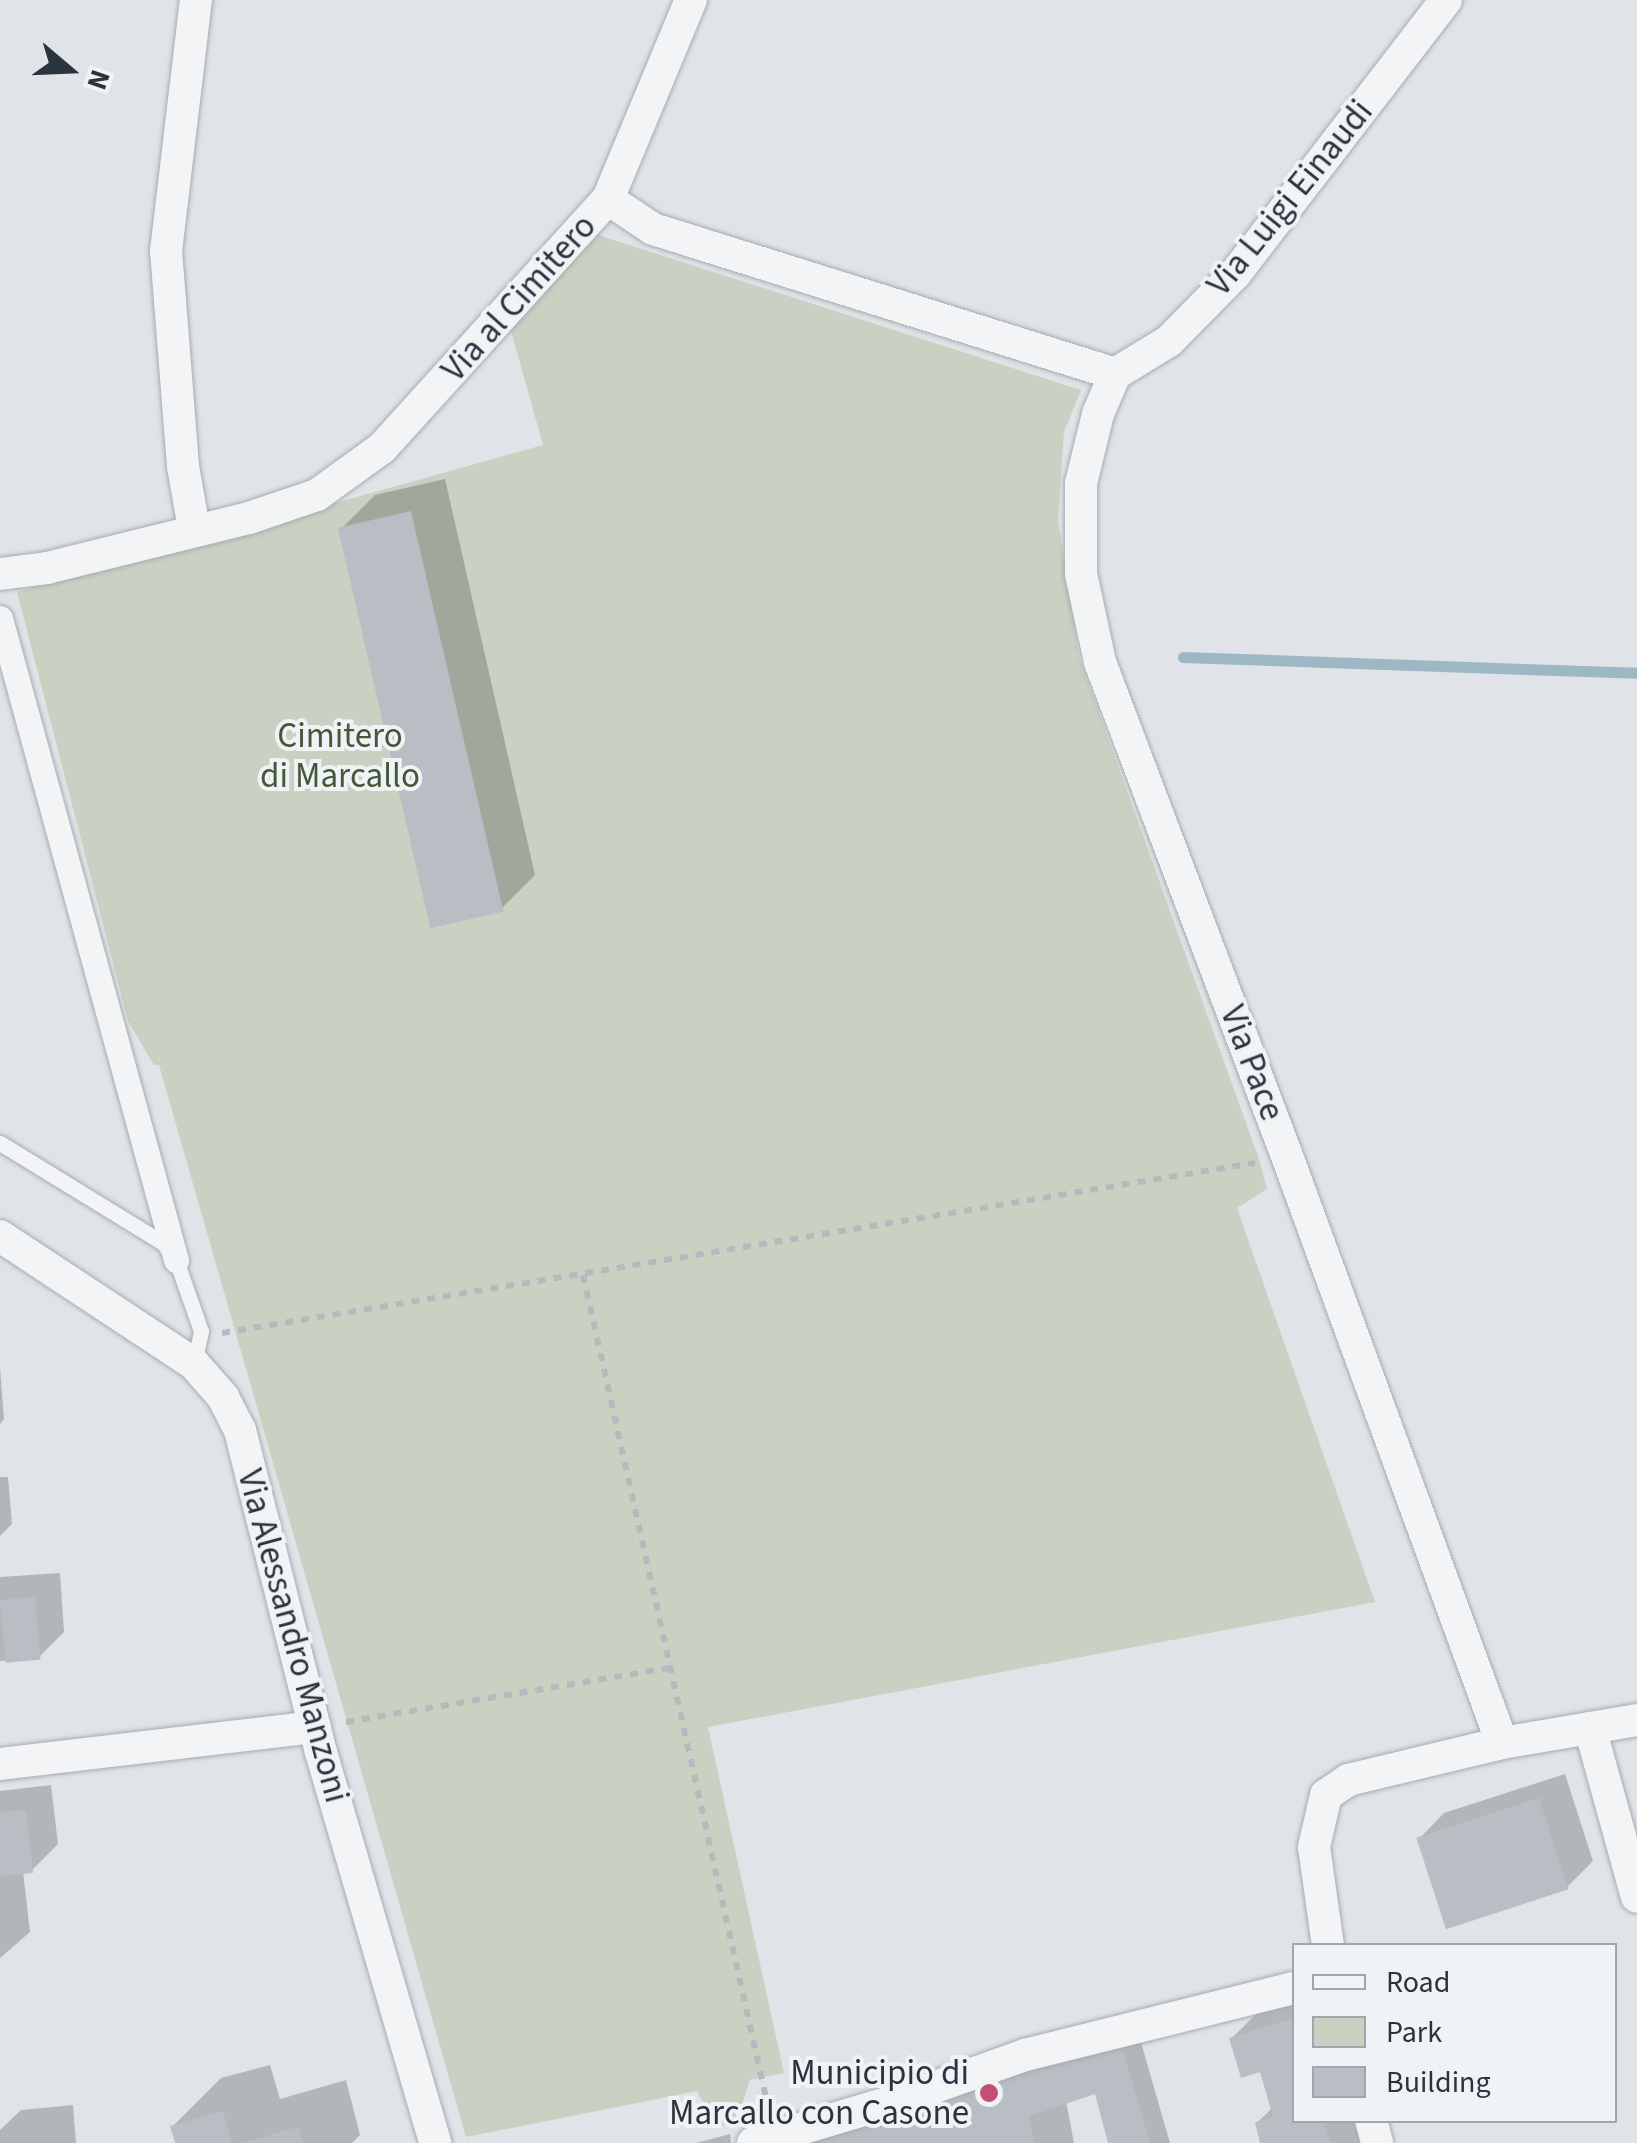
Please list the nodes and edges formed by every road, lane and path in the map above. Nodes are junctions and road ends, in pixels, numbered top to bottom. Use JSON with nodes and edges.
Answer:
{"nodes":[{"id":1,"x":196,"y":0,"type":"edge"},
{"id":2,"x":691,"y":0,"type":"edge"},
{"id":3,"x":1446,"y":0,"type":"edge"},
{"id":4,"x":608,"y":199,"type":"junction"},
{"id":5,"x":1114,"y":374,"type":"junction"},
{"id":6,"x":194,"y":528,"type":"junction"},
{"id":7,"x":0,"y":574,"type":"edge"},
{"id":8,"x":0,"y":618,"type":"edge"},
{"id":9,"x":0,"y":1143,"type":"edge"},
{"id":10,"x":1287,"y":1156,"type":"junction"},
{"id":11,"x":0,"y":1236,"type":"edge"},
{"id":12,"x":176,"y":1260,"type":"junction"},
{"id":13,"x":583,"y":1274,"type":"junction"},
{"id":14,"x":201,"y":1331,"type":"junction"},
{"id":15,"x":194,"y":1364,"type":"junction"},
{"id":16,"x":670,"y":1668,"type":"junction"},
{"id":17,"x":1637,"y":1720,"type":"edge"},
{"id":18,"x":1590,"y":1728,"type":"junction"},
{"id":19,"x":318,"y":1740,"type":"junction"},
{"id":20,"x":1502,"y":1743,"type":"junction"},
{"id":21,"x":0,"y":1764,"type":"edge"},
{"id":22,"x":1637,"y":1898,"type":"edge"},
{"id":23,"x":1328,"y":1943,"type":"edge"},
{"id":24,"x":1292,"y":1988,"type":"edge"},
{"id":25,"x":776,"y":2137,"type":"edge"},
{"id":26,"x":435,"y":2143,"type":"edge"}],
"edges":[{"from":1,"to":6,"type":"street"},
{"from":2,"to":4,"type":"street"},
{"from":3,"to":5,"type":"street","name":"Via Luigi Einaudi"},
{"from":4,"to":5,"type":"street","name":"Via al Cimitero"},
{"from":4,"to":6,"type":"street","name":"Via al Cimitero"},
{"from":5,"to":10,"type":"street","name":"Via Pace"},
{"from":6,"to":7,"type":"street","name":"Via al Cimitero"},
{"from":8,"to":12,"type":"street"},
{"from":9,"to":12,"type":"lane"},
{"from":10,"to":13,"type":"path"},
{"from":10,"to":20,"type":"street","name":"Via Pace"},
{"from":11,"to":15,"type":"street","name":"Via Alessandro Manzoni"},
{"from":12,"to":14,"type":"lane"},
{"from":13,"to":14,"type":"path"},
{"from":13,"to":16,"type":"path"},
{"from":14,"to":15,"type":"lane"},
{"from":15,"to":19,"type":"street","name":"Via Alessandro Manzoni"},
{"from":16,"to":19,"type":"path"},
{"from":16,"to":25,"type":"path"},
{"from":17,"to":18,"type":"street"},
{"from":18,"to":20,"type":"street"},
{"from":18,"to":22,"type":"street"},
{"from":19,"to":21,"type":"street"},
{"from":19,"to":26,"type":"street","name":"Via Alessandro Manzoni"},
{"from":20,"to":23,"type":"street"},
{"from":24,"to":25,"type":"street"}]}
